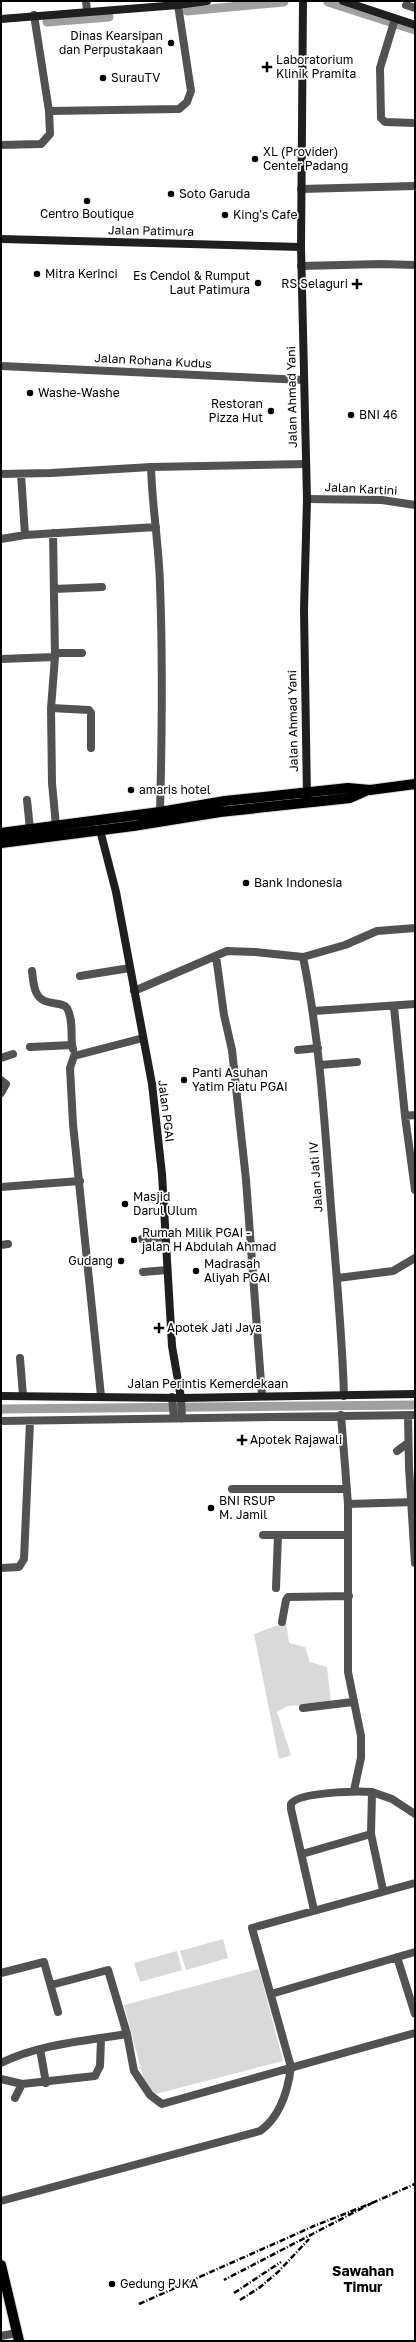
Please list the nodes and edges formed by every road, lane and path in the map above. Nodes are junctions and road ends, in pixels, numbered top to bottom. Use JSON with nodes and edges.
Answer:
{"nodes":[{"id":1,"x":86,"y":1,"type":"edge"},
{"id":2,"x":203,"y":1,"type":"edge"},
{"id":3,"x":207,"y":1,"type":"edge"},
{"id":4,"x":303,"y":1,"type":"edge"},
{"id":5,"x":343,"y":1,"type":"edge"},
{"id":6,"x":178,"y":5,"type":"junction"},
{"id":7,"x":406,"y":5,"type":"dead end"},
{"id":8,"x":415,"y":8,"type":"edge"},
{"id":9,"x":87,"y":12,"type":"junction"},
{"id":10,"x":34,"y":15,"type":"junction"},
{"id":11,"x":1,"y":19,"type":"edge"},
{"id":12,"x":394,"y":23,"type":"junction"},
{"id":13,"x":415,"y":25,"type":"edge"},
{"id":14,"x":50,"y":111,"type":"junction"},
{"id":15,"x":415,"y":123,"type":"edge"},
{"id":16,"x":1,"y":145,"type":"edge"},
{"id":17,"x":415,"y":186,"type":"edge"},
{"id":18,"x":301,"y":189,"type":"junction"},
{"id":19,"x":1,"y":240,"type":"edge"},
{"id":20,"x":301,"y":247,"type":"junction"},
{"id":21,"x":415,"y":265,"type":"edge"},
{"id":22,"x":301,"y":266,"type":"junction"},
{"id":23,"x":1,"y":366,"type":"edge"},
{"id":24,"x":304,"y":380,"type":"junction"},
{"id":25,"x":306,"y":464,"type":"junction"},
{"id":26,"x":151,"y":467,"type":"junction"},
{"id":27,"x":1,"y":474,"type":"edge"},
{"id":28,"x":21,"y":474,"type":"junction"},
{"id":29,"x":306,"y":499,"type":"junction"},
{"id":30,"x":415,"y":505,"type":"edge"},
{"id":31,"x":156,"y":527,"type":"junction"},
{"id":32,"x":53,"y":533,"type":"junction"},
{"id":33,"x":25,"y":535,"type":"junction"},
{"id":34,"x":1,"y":539,"type":"edge"},
{"id":35,"x":102,"y":587,"type":"dead end"},
{"id":36,"x":54,"y":589,"type":"junction"},
{"id":37,"x":82,"y":653,"type":"dead end"},
{"id":38,"x":55,"y":655,"type":"junction"},
{"id":39,"x":1,"y":659,"type":"edge"},
{"id":40,"x":51,"y":708,"type":"junction"},
{"id":41,"x":91,"y":748,"type":"dead end"},
{"id":42,"x":415,"y":784,"type":"edge"},
{"id":43,"x":307,"y":798,"type":"junction"},
{"id":44,"x":28,"y":800,"type":"dead end"},
{"id":45,"x":160,"y":812,"type":"junction"},
{"id":46,"x":56,"y":826,"type":"junction"},
{"id":47,"x":30,"y":829,"type":"junction"},
{"id":48,"x":100,"y":830,"type":"junction"},
{"id":49,"x":1,"y":833,"type":"edge"},
{"id":50,"x":1,"y":843,"type":"edge"},
{"id":51,"x":415,"y":928,"type":"edge"},
{"id":52,"x":216,"y":956,"type":"junction"},
{"id":53,"x":303,"y":957,"type":"junction"},
{"id":54,"x":130,"y":968,"type":"junction"},
{"id":55,"x":32,"y":970,"type":"dead end"},
{"id":56,"x":80,"y":976,"type":"dead end"},
{"id":57,"x":134,"y":991,"type":"junction"},
{"id":58,"x":415,"y":1004,"type":"edge"},
{"id":59,"x":394,"y":1007,"type":"junction"},
{"id":60,"x":314,"y":1011,"type":"junction"},
{"id":61,"x":143,"y":1038,"type":"junction"},
{"id":62,"x":72,"y":1045,"type":"junction"},
{"id":63,"x":30,"y":1047,"type":"dead end"},
{"id":64,"x":318,"y":1048,"type":"junction"},
{"id":65,"x":298,"y":1050,"type":"dead end"},
{"id":66,"x":13,"y":1054,"type":"dead end"},
{"id":67,"x":74,"y":1056,"type":"junction"},
{"id":68,"x":1,"y":1058,"type":"edge"},
{"id":69,"x":357,"y":1062,"type":"dead end"},
{"id":70,"x":320,"y":1065,"type":"junction"},
{"id":71,"x":1,"y":1080,"type":"edge"},
{"id":72,"x":1,"y":1093,"type":"edge"},
{"id":73,"x":415,"y":1115,"type":"edge"},
{"id":74,"x":405,"y":1116,"type":"junction"},
{"id":75,"x":80,"y":1181,"type":"junction"},
{"id":76,"x":1,"y":1187,"type":"edge"},
{"id":77,"x":415,"y":1190,"type":"edge"},
{"id":78,"x":166,"y":1237,"type":"junction"},
{"id":79,"x":142,"y":1239,"type":"dead end"},
{"id":80,"x":415,"y":1258,"type":"edge"},
{"id":81,"x":167,"y":1270,"type":"junction"},
{"id":82,"x":143,"y":1272,"type":"dead end"},
{"id":83,"x":338,"y":1278,"type":"junction"},
{"id":84,"x":20,"y":1358,"type":"dead end"},
{"id":85,"x":415,"y":1394,"type":"edge"},
{"id":86,"x":1,"y":1396,"type":"edge"},
{"id":87,"x":23,"y":1396,"type":"junction"},
{"id":88,"x":101,"y":1396,"type":"junction"},
{"id":89,"x":262,"y":1396,"type":"junction"},
{"id":90,"x":344,"y":1396,"type":"junction"},
{"id":91,"x":177,"y":1400,"type":"junction"},
{"id":92,"x":177,"y":1415,"type":"junction"},
{"id":93,"x":341,"y":1415,"type":"junction"},
{"id":94,"x":411,"y":1415,"type":"edge"},
{"id":95,"x":1,"y":1421,"type":"edge"},
{"id":96,"x":30,"y":1421,"type":"junction"},
{"id":97,"x":408,"y":1443,"type":"junction"},
{"id":98,"x":398,"y":1451,"type":"dead end"},
{"id":99,"x":412,"y":1482,"type":"edge"},
{"id":100,"x":232,"y":1489,"type":"dead end"},
{"id":101,"x":347,"y":1489,"type":"junction"},
{"id":102,"x":413,"y":1502,"type":"edge"},
{"id":103,"x":348,"y":1504,"type":"junction"},
{"id":104,"x":263,"y":1535,"type":"dead end"},
{"id":105,"x":278,"y":1535,"type":"junction"},
{"id":106,"x":348,"y":1535,"type":"junction"},
{"id":107,"x":415,"y":1563,"type":"edge"},
{"id":108,"x":1,"y":1568,"type":"edge"},
{"id":109,"x":276,"y":1588,"type":"dead end"},
{"id":110,"x":349,"y":1596,"type":"junction"},
{"id":111,"x":282,"y":1622,"type":"dead end"},
{"id":112,"x":353,"y":1702,"type":"junction"},
{"id":113,"x":303,"y":1708,"type":"dead end"},
{"id":114,"x":354,"y":1790,"type":"junction"},
{"id":115,"x":372,"y":1792,"type":"junction"},
{"id":116,"x":415,"y":1814,"type":"edge"},
{"id":117,"x":371,"y":1834,"type":"junction"},
{"id":118,"x":302,"y":1854,"type":"junction"},
{"id":119,"x":415,"y":1883,"type":"edge"},
{"id":120,"x":383,"y":1890,"type":"junction"},
{"id":121,"x":314,"y":1910,"type":"junction"},
{"id":122,"x":415,"y":1952,"type":"edge"},
{"id":123,"x":398,"y":1957,"type":"junction"},
{"id":124,"x":1,"y":1973,"type":"edge"},
{"id":125,"x":51,"y":1985,"type":"junction"},
{"id":126,"x":271,"y":1994,"type":"junction"},
{"id":127,"x":58,"y":2012,"type":"dead end"},
{"id":128,"x":415,"y":2014,"type":"edge"},
{"id":129,"x":415,"y":2033,"type":"edge"},
{"id":130,"x":127,"y":2034,"type":"junction"},
{"id":131,"x":101,"y":2039,"type":"junction"},
{"id":132,"x":40,"y":2049,"type":"junction"},
{"id":133,"x":1,"y":2063,"type":"edge"},
{"id":134,"x":291,"y":2067,"type":"junction"},
{"id":135,"x":1,"y":2079,"type":"edge"},
{"id":136,"x":46,"y":2082,"type":"junction"},
{"id":137,"x":22,"y":2084,"type":"junction"},
{"id":138,"x":15,"y":2098,"type":"dead end"},
{"id":139,"x":1,"y":2201,"type":"edge"},
{"id":140,"x":1,"y":2265,"type":"edge"},
{"id":141,"x":1,"y":2336,"type":"edge"},
{"id":142,"x":18,"y":2337,"type":"edge"}],
"edges":[{"from":1,"to":9,"type":"street"},
{"from":2,"to":3,"type":"street"},
{"from":2,"to":6,"type":"street"},
{"from":4,"to":18,"type":"street","name":"Jalan Ahmad Yani"},
{"from":5,"to":12,"type":"street"},
{"from":6,"to":9,"type":"street"},
{"from":6,"to":14,"type":"street"},
{"from":7,"to":8,"type":"street"},
{"from":9,"to":10,"type":"street"},
{"from":10,"to":11,"type":"street"},
{"from":10,"to":14,"type":"street"},
{"from":12,"to":13,"type":"street"},
{"from":12,"to":15,"type":"street"},
{"from":14,"to":16,"type":"street"},
{"from":17,"to":18,"type":"street"},
{"from":18,"to":20,"type":"street","name":"Jalan Ahmad Yani"},
{"from":19,"to":20,"type":"street","name":"Jalan Patimura"},
{"from":20,"to":22,"type":"street","name":"Jalan Ahmad Yani"},
{"from":21,"to":22,"type":"street"},
{"from":22,"to":24,"type":"street","name":"Jalan Ahmad Yani"},
{"from":23,"to":24,"type":"street","name":"Jalan Rohana Kudus"},
{"from":24,"to":25,"type":"street","name":"Jalan Ahmad Yani"},
{"from":25,"to":26,"type":"street"},
{"from":25,"to":29,"type":"street","name":"Jalan Ahmad Yani"},
{"from":26,"to":28,"type":"street"},
{"from":26,"to":31,"type":"street"},
{"from":27,"to":28,"type":"street"},
{"from":28,"to":33,"type":"street"},
{"from":29,"to":30,"type":"street","name":"Jalan Kartini"},
{"from":29,"to":43,"type":"street","name":"Jalan Ahmad Yani"},
{"from":31,"to":32,"type":"street"},
{"from":31,"to":45,"type":"street"},
{"from":32,"to":33,"type":"street"},
{"from":32,"to":36,"type":"street"},
{"from":33,"to":34,"type":"street"},
{"from":35,"to":36,"type":"street"},
{"from":36,"to":38,"type":"street"},
{"from":37,"to":38,"type":"street"},
{"from":38,"to":39,"type":"street"},
{"from":38,"to":40,"type":"street"},
{"from":40,"to":41,"type":"street"},
{"from":40,"to":46,"type":"street"},
{"from":42,"to":43,"type":"main road"},
{"from":43,"to":45,"type":"main road"},
{"from":43,"to":48,"type":"main road"},
{"from":44,"to":47,"type":"street"},
{"from":45,"to":46,"type":"main road"},
{"from":46,"to":47,"type":"main road"},
{"from":47,"to":49,"type":"main road"},
{"from":48,"to":50,"type":"main road"},
{"from":48,"to":54,"type":"street","name":"Jalan PGAI"},
{"from":51,"to":53,"type":"street"},
{"from":52,"to":53,"type":"street"},
{"from":52,"to":57,"type":"street"},
{"from":52,"to":89,"type":"street"},
{"from":53,"to":60,"type":"street","name":"Jalan Jati IV"},
{"from":54,"to":56,"type":"street"},
{"from":54,"to":57,"type":"street","name":"Jalan PGAI"},
{"from":55,"to":62,"type":"street"},
{"from":57,"to":61,"type":"street","name":"Jalan PGAI"},
{"from":58,"to":59,"type":"street"},
{"from":59,"to":60,"type":"street"},
{"from":59,"to":74,"type":"street"},
{"from":60,"to":64,"type":"street","name":"Jalan Jati IV"},
{"from":61,"to":67,"type":"street"},
{"from":61,"to":78,"type":"street","name":"Jalan PGAI"},
{"from":62,"to":63,"type":"street"},
{"from":62,"to":67,"type":"street"},
{"from":64,"to":65,"type":"street"},
{"from":64,"to":70,"type":"street","name":"Jalan Jati IV"},
{"from":66,"to":68,"type":"street"},
{"from":67,"to":75,"type":"street"},
{"from":69,"to":70,"type":"street"},
{"from":70,"to":83,"type":"street","name":"Jalan Jati IV"},
{"from":71,"to":72,"type":"street"},
{"from":73,"to":74,"type":"street"},
{"from":74,"to":77,"type":"street"},
{"from":75,"to":76,"type":"street"},
{"from":75,"to":88,"type":"street"},
{"from":78,"to":79,"type":"street"},
{"from":78,"to":81,"type":"street","name":"Jalan PGAI"},
{"from":80,"to":83,"type":"street"},
{"from":81,"to":82,"type":"street"},
{"from":81,"to":91,"type":"street","name":"Jalan PGAI"},
{"from":83,"to":90,"type":"street","name":"Jalan Jati IV"},
{"from":84,"to":87,"type":"street"},
{"from":85,"to":90,"type":"street","name":"Jalan Perintis Kemerdekaan"},
{"from":86,"to":87,"type":"street","name":"Jalan Perintis Kemerdekaan"},
{"from":87,"to":88,"type":"street","name":"Jalan Perintis Kemerdekaan"},
{"from":88,"to":91,"type":"street","name":"Jalan Perintis Kemerdekaan"},
{"from":89,"to":90,"type":"street","name":"Jalan Perintis Kemerdekaan"},
{"from":89,"to":91,"type":"street","name":"Jalan Perintis Kemerdekaan"},
{"from":91,"to":92,"type":"street"},
{"from":92,"to":93,"type":"street"},
{"from":92,"to":96,"type":"street"},
{"from":93,"to":94,"type":"street"},
{"from":93,"to":101,"type":"street"},
{"from":94,"to":97,"type":"street"},
{"from":95,"to":96,"type":"street"},
{"from":96,"to":108,"type":"street"},
{"from":97,"to":98,"type":"street"},
{"from":97,"to":99,"type":"street"},
{"from":99,"to":102,"type":"street"},
{"from":100,"to":101,"type":"street"},
{"from":101,"to":103,"type":"street"},
{"from":102,"to":103,"type":"street"},
{"from":102,"to":107,"type":"street"},
{"from":103,"to":106,"type":"street"},
{"from":104,"to":105,"type":"street"},
{"from":105,"to":106,"type":"street"},
{"from":105,"to":109,"type":"street"},
{"from":106,"to":110,"type":"street"},
{"from":110,"to":111,"type":"street"},
{"from":110,"to":112,"type":"street"},
{"from":112,"to":113,"type":"street"},
{"from":112,"to":114,"type":"street"},
{"from":114,"to":115,"type":"street"},
{"from":114,"to":118,"type":"street"},
{"from":115,"to":116,"type":"street"},
{"from":115,"to":117,"type":"street"},
{"from":117,"to":118,"type":"street"},
{"from":117,"to":120,"type":"street"},
{"from":118,"to":121,"type":"street"},
{"from":119,"to":120,"type":"street"},
{"from":120,"to":121,"type":"street"},
{"from":121,"to":126,"type":"street"},
{"from":122,"to":123,"type":"street"},
{"from":123,"to":126,"type":"street"},
{"from":123,"to":128,"type":"street"},
{"from":124,"to":125,"type":"street"},
{"from":125,"to":127,"type":"street"},
{"from":125,"to":130,"type":"street"},
{"from":126,"to":134,"type":"street"},
{"from":129,"to":134,"type":"street"},
{"from":130,"to":131,"type":"street"},
{"from":130,"to":134,"type":"street"},
{"from":131,"to":132,"type":"street"},
{"from":131,"to":136,"type":"street"},
{"from":132,"to":133,"type":"street"},
{"from":132,"to":136,"type":"street"},
{"from":134,"to":139,"type":"street"},
{"from":135,"to":137,"type":"street"},
{"from":136,"to":137,"type":"street"},
{"from":137,"to":138,"type":"street"},
{"from":140,"to":142,"type":"main road"},
{"from":141,"to":142,"type":"street"}]}
